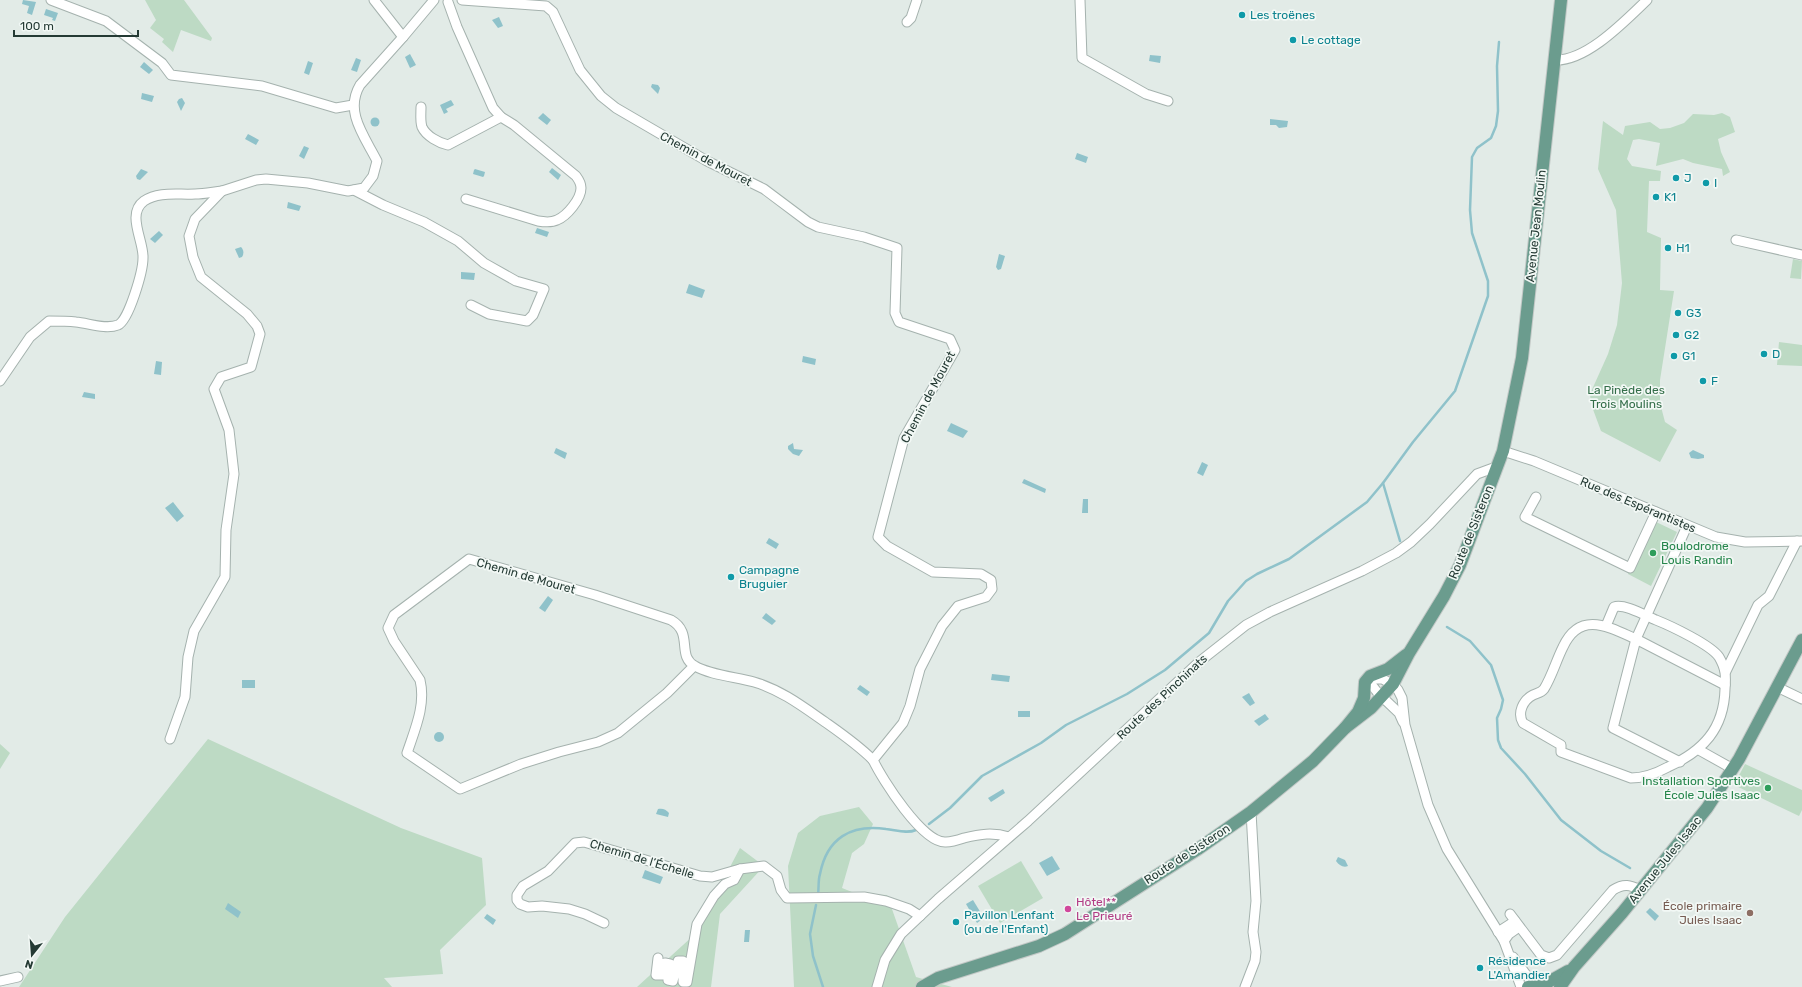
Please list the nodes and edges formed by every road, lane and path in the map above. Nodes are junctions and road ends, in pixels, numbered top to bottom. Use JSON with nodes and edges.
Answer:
{"nodes":[{"id":1,"x":51,"y":0,"type":"edge"},
{"id":2,"x":374,"y":0,"type":"edge"},
{"id":3,"x":434,"y":0,"type":"edge"},
{"id":4,"x":917,"y":0,"type":"edge"},
{"id":5,"x":1080,"y":0,"type":"edge"},
{"id":6,"x":1561,"y":0,"type":"edge"},
{"id":7,"x":1647,"y":0,"type":"edge"},
{"id":8,"x":464,"y":1,"type":"edge"},
{"id":9,"x":448,"y":2,"type":"junction"},
{"id":10,"x":907,"y":22,"type":"dead end"},
{"id":11,"x":403,"y":37,"type":"junction"},
{"id":12,"x":1554,"y":60,"type":"junction"},
{"id":13,"x":1168,"y":101,"type":"dead end"},
{"id":14,"x":352,"y":105,"type":"junction"},
{"id":15,"x":421,"y":107,"type":"dead end"},
{"id":16,"x":500,"y":117,"type":"junction"},
{"id":17,"x":354,"y":190,"type":"junction"},
{"id":18,"x":222,"y":191,"type":"junction"},
{"id":19,"x":466,"y":199,"type":"dead end"},
{"id":20,"x":1736,"y":240,"type":"dead end"},
{"id":21,"x":1802,"y":255,"type":"edge"},
{"id":22,"x":472,"y":305,"type":"dead end"},
{"id":23,"x":0,"y":381,"type":"edge"},
{"id":24,"x":1503,"y":451,"type":"junction"},
{"id":25,"x":1496,"y":467,"type":"junction"},
{"id":26,"x":1536,"y":497,"type":"dead end"},
{"id":27,"x":1656,"y":512,"type":"junction"},
{"id":28,"x":1687,"y":526,"type":"junction"},
{"id":29,"x":1799,"y":541,"type":"edge"},
{"id":30,"x":1646,"y":615,"type":"junction"},
{"id":31,"x":1606,"y":626,"type":"junction"},
{"id":32,"x":1636,"y":639,"type":"junction"},
{"id":33,"x":1802,"y":640,"type":"edge"},
{"id":34,"x":1409,"y":653,"type":"junction"},
{"id":35,"x":694,"y":666,"type":"junction"},
{"id":36,"x":1726,"y":671,"type":"junction"},
{"id":37,"x":1375,"y":675,"type":"junction"},
{"id":38,"x":1725,"y":685,"type":"junction"},
{"id":39,"x":1395,"y":687,"type":"junction"},
{"id":40,"x":1777,"y":687,"type":"junction"},
{"id":41,"x":1381,"y":695,"type":"junction"},
{"id":42,"x":1802,"y":699,"type":"edge"},
{"id":43,"x":1391,"y":707,"type":"junction"},
{"id":44,"x":1371,"y":708,"type":"junction"},
{"id":45,"x":1405,"y":725,"type":"junction"},
{"id":46,"x":1345,"y":728,"type":"junction"},
{"id":47,"x":170,"y":739,"type":"dead end"},
{"id":48,"x":1699,"y":750,"type":"junction"},
{"id":49,"x":873,"y":760,"type":"junction"},
{"id":50,"x":1680,"y":762,"type":"junction"},
{"id":51,"x":1733,"y":769,"type":"junction"},
{"id":52,"x":1251,"y":812,"type":"junction"},
{"id":53,"x":1009,"y":836,"type":"junction"},
{"id":54,"x":740,"y":869,"type":"junction"},
{"id":55,"x":1641,"y":890,"type":"junction"},
{"id":56,"x":920,"y":916,"type":"junction"},
{"id":57,"x":1514,"y":921,"type":"junction"},
{"id":58,"x":604,"y":923,"type":"dead end"},
{"id":59,"x":1498,"y":932,"type":"junction"},
{"id":60,"x":1505,"y":944,"type":"junction"},
{"id":61,"x":658,"y":958,"type":"dead end"},
{"id":62,"x":1574,"y":967,"type":"junction"},
{"id":63,"x":18,"y":977,"type":"dead end"},
{"id":64,"x":0,"y":981,"type":"edge"},
{"id":65,"x":1537,"y":986,"type":"edge"},
{"id":66,"x":877,"y":987,"type":"edge"},
{"id":67,"x":922,"y":987,"type":"edge"},
{"id":68,"x":1245,"y":987,"type":"edge"},
{"id":69,"x":1521,"y":987,"type":"edge"},
{"id":70,"x":1560,"y":987,"type":"edge"}],
"edges":[{"from":1,"to":14,"type":"street"},
{"from":2,"to":11,"type":"street"},
{"from":3,"to":9,"type":"street"},
{"from":3,"to":11,"type":"street"},
{"from":4,"to":10,"type":"street"},
{"from":5,"to":13,"type":"street"},
{"from":6,"to":12,"type":"main road","name":"Avenue Jean Moulin"},
{"from":7,"to":12,"type":"street"},
{"from":8,"to":9,"type":"street"},
{"from":8,"to":49,"type":"street","name":"Chemin de Mouret"},
{"from":9,"to":16,"type":"street"},
{"from":11,"to":14,"type":"street"},
{"from":12,"to":24,"type":"main road","name":"Avenue Jean Moulin"},
{"from":14,"to":17,"type":"street"},
{"from":15,"to":16,"type":"street"},
{"from":16,"to":19,"type":"street"},
{"from":17,"to":18,"type":"street"},
{"from":17,"to":22,"type":"street"},
{"from":18,"to":23,"type":"street"},
{"from":18,"to":47,"type":"street"},
{"from":20,"to":21,"type":"street"},
{"from":24,"to":25,"type":"main road","name":"Route de Sisteron"},
{"from":24,"to":27,"type":"street","name":"Rue des Espérantistes"},
{"from":25,"to":34,"type":"main road","name":"Route de Sisteron"},
{"from":25,"to":53,"type":"street","name":"Route des Pinchinats"},
{"from":26,"to":27,"type":"street"},
{"from":27,"to":28,"type":"street","name":"Rue des Espérantistes"},
{"from":28,"to":29,"type":"street","name":"Rue des Espérantistes"},
{"from":28,"to":30,"type":"street"},
{"from":29,"to":36,"type":"street"},
{"from":30,"to":31,"type":"street"},
{"from":30,"to":32,"type":"street"},
{"from":30,"to":36,"type":"street"},
{"from":31,"to":32,"type":"street"},
{"from":31,"to":50,"type":"street"},
{"from":32,"to":38,"type":"street"},
{"from":32,"to":50,"type":"street"},
{"from":33,"to":40,"type":"main road","name":"Avenue Jules Isaac"},
{"from":34,"to":37,"type":"main road","name":"Route de Sisteron"},
{"from":34,"to":39,"type":"main road","name":"Route de Sisteron"},
{"from":35,"to":35,"type":"street","name":"Chemin de Mouret"},
{"from":35,"to":49,"type":"street"},
{"from":36,"to":38,"type":"street"},
{"from":37,"to":39,"type":"street"},
{"from":37,"to":41,"type":"street"},
{"from":37,"to":41,"type":"street"},
{"from":37,"to":46,"type":"main road","name":"Route de Sisteron"},
{"from":38,"to":48,"type":"street"},
{"from":39,"to":41,"type":"main road","name":"Route de Sisteron"},
{"from":39,"to":45,"type":"street"},
{"from":40,"to":42,"type":"street"},
{"from":40,"to":51,"type":"main road","name":"Avenue Jules Isaac"},
{"from":41,"to":43,"type":"street"},
{"from":41,"to":44,"type":"main road","name":"Route de Sisteron"},
{"from":43,"to":44,"type":"street"},
{"from":43,"to":45,"type":"street"},
{"from":44,"to":46,"type":"main road","name":"Route de Sisteron"},
{"from":45,"to":59,"type":"street"},
{"from":46,"to":52,"type":"main road","name":"Route de Sisteron"},
{"from":48,"to":50,"type":"street"},
{"from":48,"to":51,"type":"street"},
{"from":49,"to":53,"type":"street"},
{"from":51,"to":55,"type":"main road","name":"Avenue Jules Isaac"},
{"from":52,"to":67,"type":"main road","name":"Route de Sisteron"},
{"from":52,"to":68,"type":"street"},
{"from":53,"to":56,"type":"street","name":"Route des Pinchinats"},
{"from":54,"to":56,"type":"street","name":"Chemin de l’Échelle"},
{"from":54,"to":58,"type":"street","name":"Chemin de l’Échelle"},
{"from":54,"to":61,"type":"street"},
{"from":55,"to":57,"type":"street"},
{"from":55,"to":62,"type":"main road","name":"Avenue Jules Isaac"},
{"from":56,"to":66,"type":"street","name":"Route des Pinchinats"},
{"from":57,"to":59,"type":"street"},
{"from":57,"to":60,"type":"street"},
{"from":59,"to":60,"type":"street"},
{"from":60,"to":65,"type":"street"},
{"from":60,"to":69,"type":"street"},
{"from":62,"to":65,"type":"main road","name":"Avenue Jules Isaac"},
{"from":62,"to":70,"type":"main road","name":"Avenue Jules Isaac"},
{"from":63,"to":64,"type":"street"}]}
